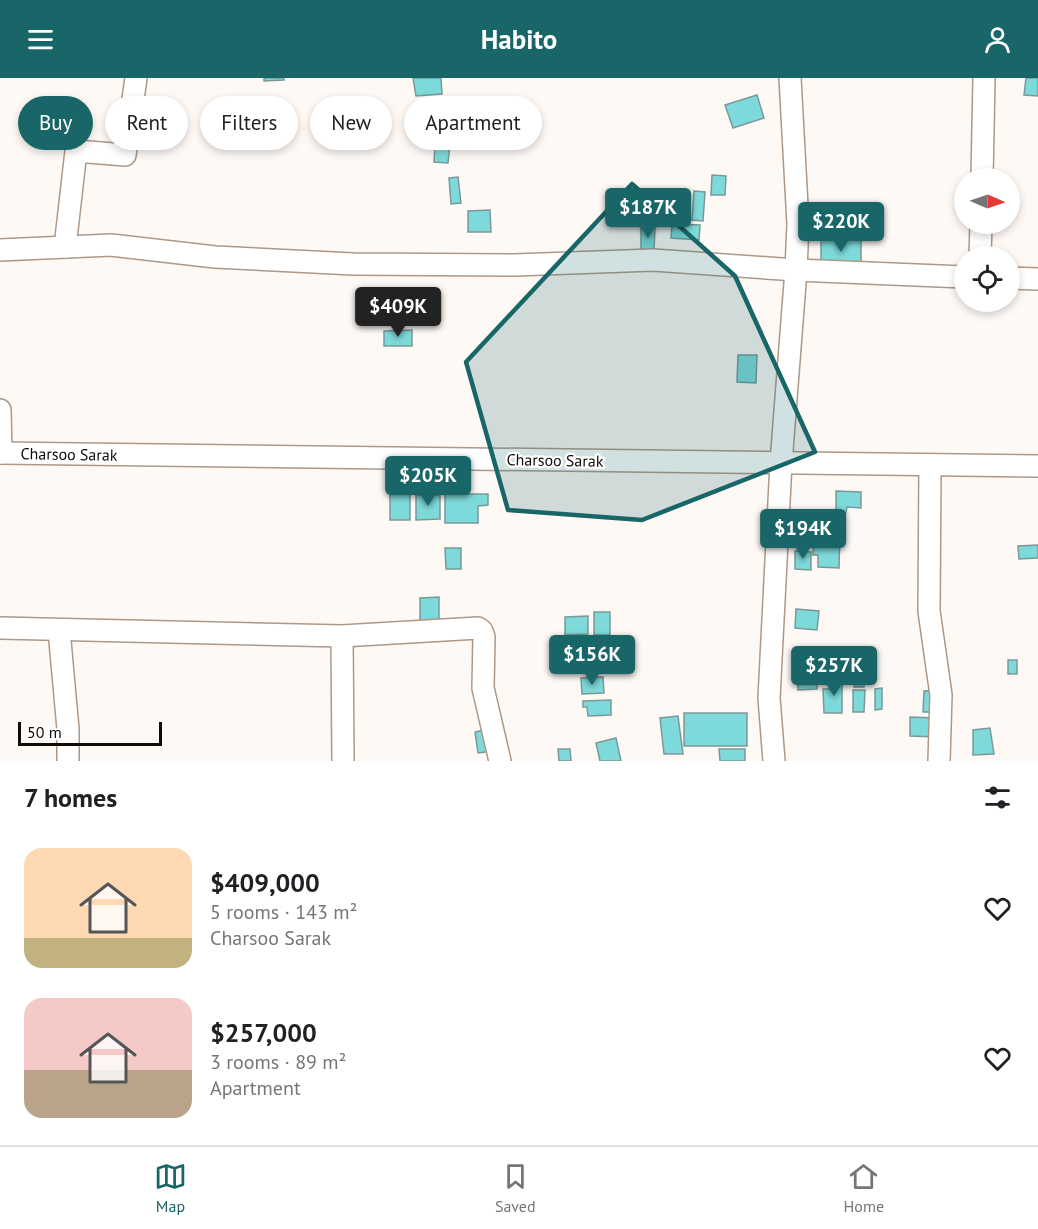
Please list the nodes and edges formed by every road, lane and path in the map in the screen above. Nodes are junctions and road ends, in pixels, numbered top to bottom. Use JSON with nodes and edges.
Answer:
{"nodes":[{"id":1,"x":136,"y":78,"type":"edge"},
{"id":2,"x":790,"y":78,"type":"edge"},
{"id":3,"x":984,"y":78,"type":"edge"},
{"id":4,"x":982,"y":168,"type":"edge"},
{"id":5,"x":64,"y":247,"type":"junction"},
{"id":6,"x":0,"y":250,"type":"edge"},
{"id":7,"x":796,"y":270,"type":"junction"},
{"id":8,"x":954,"y":277,"type":"edge"},
{"id":9,"x":1020,"y":278,"type":"edge"},
{"id":10,"x":1038,"y":279,"type":"edge"},
{"id":11,"x":0,"y":410,"type":"edge"},
{"id":12,"x":0,"y":453,"type":"edge"},
{"id":13,"x":781,"y":463,"type":"junction"},
{"id":14,"x":930,"y":465,"type":"junction"},
{"id":15,"x":1038,"y":466,"type":"edge"},
{"id":16,"x":0,"y":628,"type":"edge"},
{"id":17,"x":59,"y":630,"type":"junction"},
{"id":18,"x":342,"y":636,"type":"junction"},
{"id":19,"x":68,"y":761,"type":"edge"},
{"id":20,"x":344,"y":761,"type":"edge"},
{"id":21,"x":500,"y":761,"type":"edge"},
{"id":22,"x":774,"y":761,"type":"edge"},
{"id":23,"x":939,"y":761,"type":"edge"}],
"edges":[{"from":1,"to":5,"type":"street"},
{"from":2,"to":7,"type":"street"},
{"from":3,"to":4,"type":"street"},
{"from":5,"to":6,"type":"street"},
{"from":5,"to":7,"type":"street"},
{"from":7,"to":8,"type":"street"},
{"from":7,"to":13,"type":"street"},
{"from":9,"to":10,"type":"street"},
{"from":11,"to":12,"type":"street"},
{"from":12,"to":13,"type":"street","name":"Charsoo Sarak"},
{"from":13,"to":14,"type":"street","name":"Charsoo Sarak"},
{"from":13,"to":22,"type":"street"},
{"from":14,"to":15,"type":"street","name":"Charsoo Sarak"},
{"from":14,"to":23,"type":"street"},
{"from":16,"to":17,"type":"street"},
{"from":17,"to":18,"type":"street"},
{"from":17,"to":19,"type":"street"},
{"from":18,"to":20,"type":"street"},
{"from":18,"to":21,"type":"street"}]}
